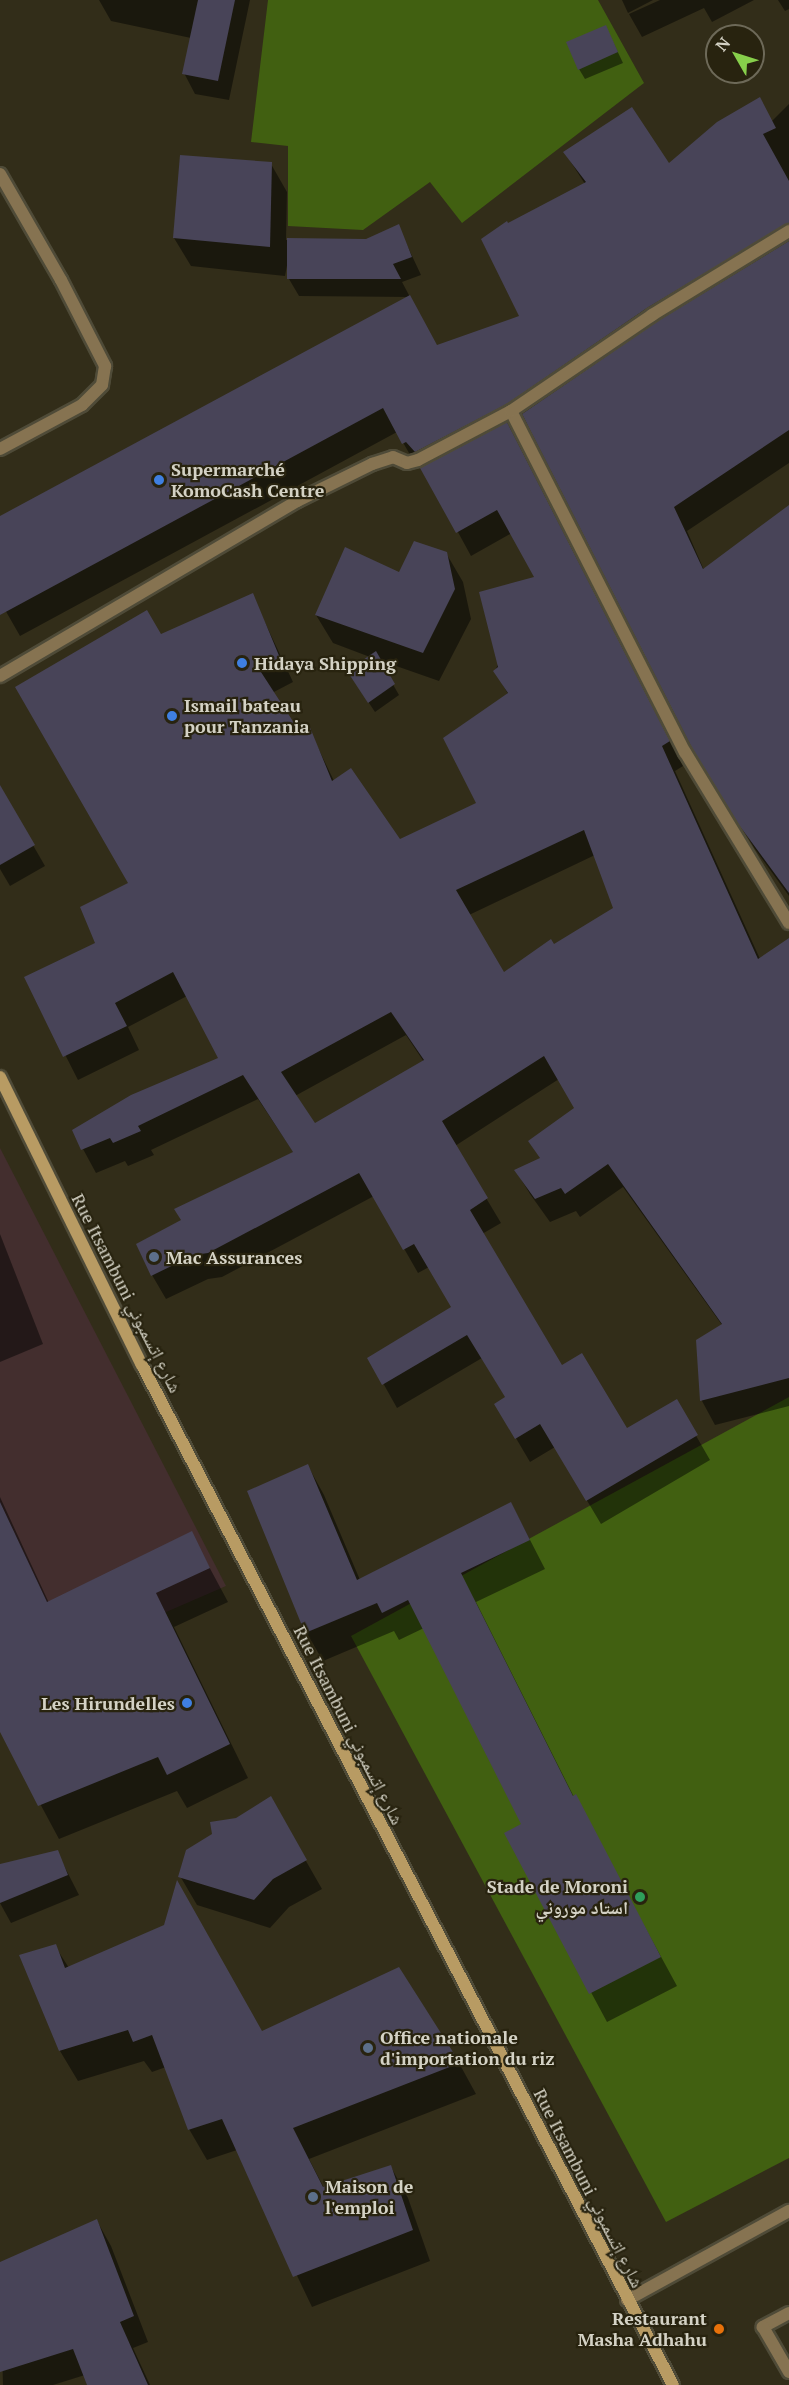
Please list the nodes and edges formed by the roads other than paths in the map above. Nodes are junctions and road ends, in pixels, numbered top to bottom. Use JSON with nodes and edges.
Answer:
{"nodes":[{"id":1,"x":0,"y":174,"type":"edge"},
{"id":2,"x":789,"y":231,"type":"edge"},
{"id":3,"x":511,"y":411,"type":"junction"},
{"id":4,"x":0,"y":449,"type":"edge"},
{"id":5,"x":0,"y":676,"type":"edge"},
{"id":6,"x":789,"y":923,"type":"edge"},
{"id":7,"x":0,"y":1077,"type":"edge"},
{"id":8,"x":789,"y":2211,"type":"edge"},
{"id":9,"x":627,"y":2300,"type":"junction"},
{"id":10,"x":789,"y":2313,"type":"edge"},
{"id":11,"x":789,"y":2372,"type":"edge"},
{"id":12,"x":673,"y":2385,"type":"edge"}],
"edges":[{"from":1,"to":4,"type":"street"},
{"from":2,"to":3,"type":"street"},
{"from":3,"to":5,"type":"street"},
{"from":3,"to":6,"type":"street"},
{"from":7,"to":9,"type":"main road","name":"Rue Itsambuni شارع إتسمبوني"},
{"from":8,"to":9,"type":"street"},
{"from":9,"to":12,"type":"main road","name":"Rue Itsambuni شارع إتسمبوني"},
{"from":10,"to":11,"type":"street"}]}
